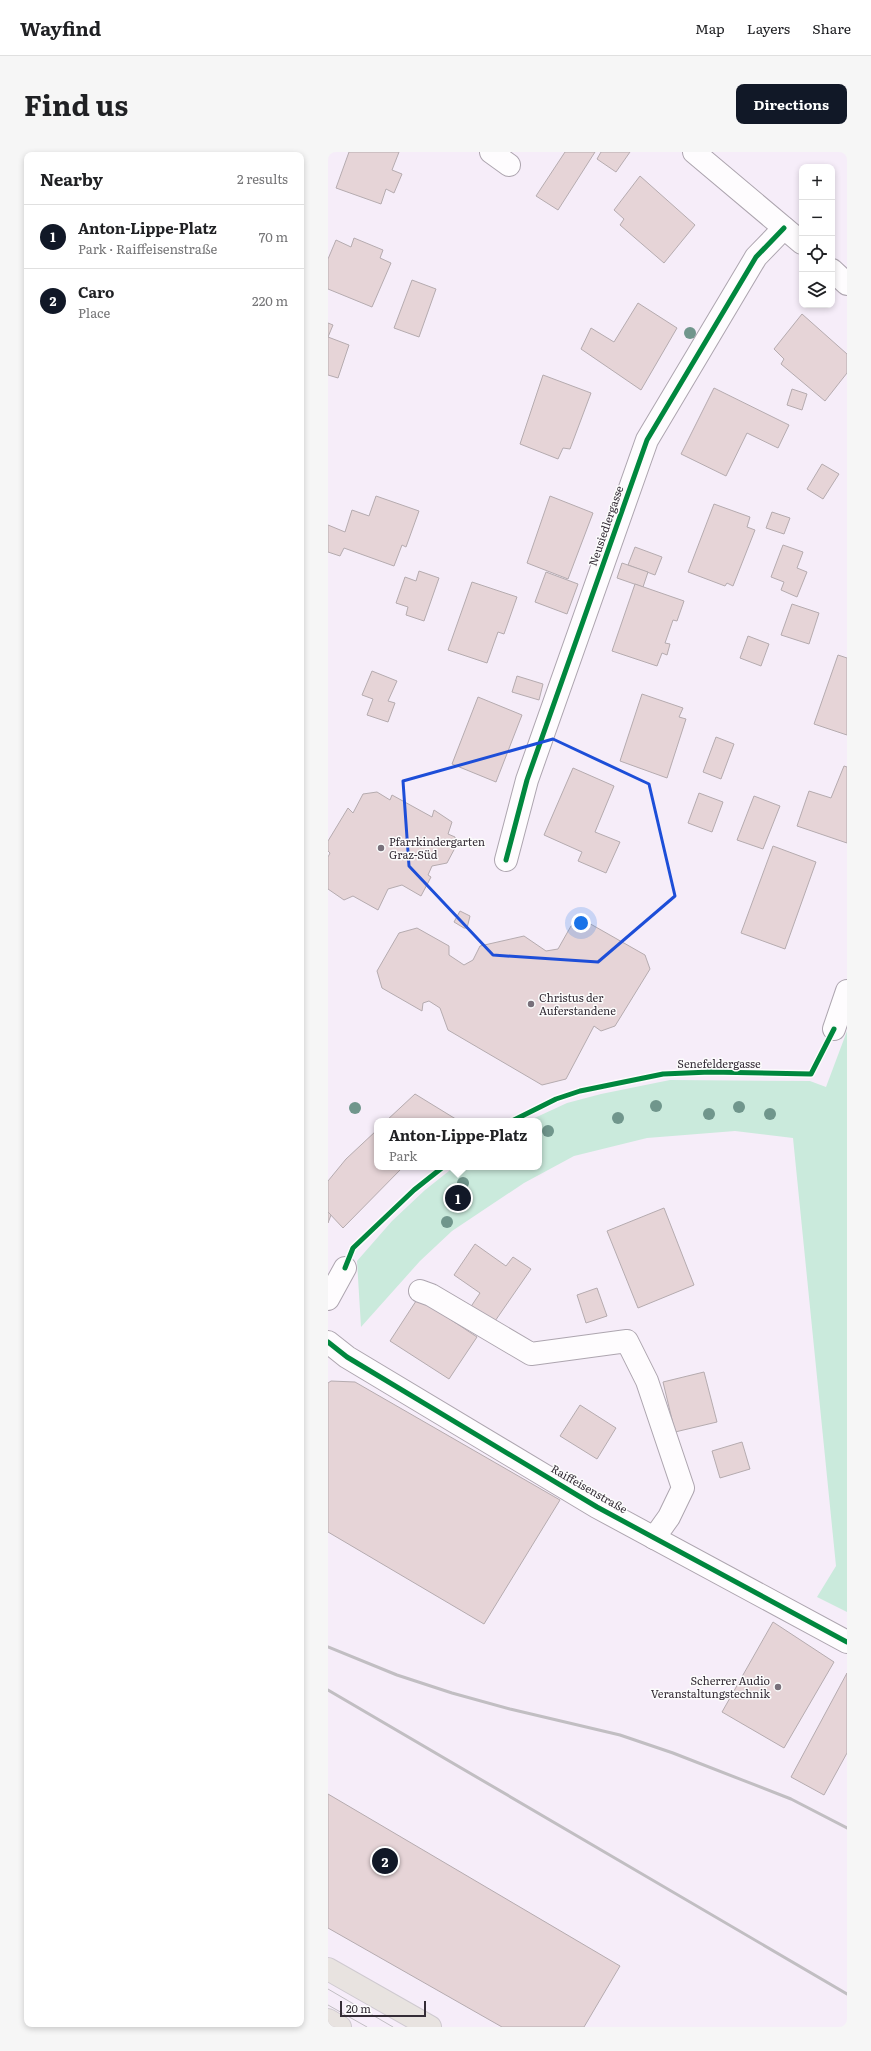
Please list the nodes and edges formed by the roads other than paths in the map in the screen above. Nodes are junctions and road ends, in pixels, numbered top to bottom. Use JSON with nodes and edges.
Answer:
{"nodes":[{"id":1,"x":491,"y":152,"type":"edge"},
{"id":2,"x":694,"y":152,"type":"edge"},
{"id":3,"x":709,"y":152,"type":"edge"},
{"id":4,"x":509,"y":165,"type":"dead end"},
{"id":5,"x":726,"y":180,"type":"junction"},
{"id":6,"x":784,"y":228,"type":"junction"},
{"id":7,"x":799,"y":240,"type":"edge"},
{"id":8,"x":834,"y":272,"type":"edge"},
{"id":9,"x":847,"y":284,"type":"edge"},
{"id":10,"x":506,"y":860,"type":"dead end"},
{"id":11,"x":847,"y":991,"type":"edge"},
{"id":12,"x":834,"y":1029,"type":"dead end"},
{"id":13,"x":345,"y":1268,"type":"dead end"},
{"id":14,"x":420,"y":1291,"type":"dead end"},
{"id":15,"x":328,"y":1299,"type":"edge"},
{"id":16,"x":328,"y":1342,"type":"edge"},
{"id":17,"x":654,"y":1538,"type":"junction"},
{"id":18,"x":847,"y":1642,"type":"edge"},
{"id":19,"x":328,"y":1969,"type":"edge"},
{"id":20,"x":328,"y":2020,"type":"edge"},
{"id":21,"x":340,"y":2027,"type":"edge"},
{"id":22,"x":430,"y":2027,"type":"edge"}],
"edges":[{"from":1,"to":4,"type":"street"},
{"from":2,"to":5,"type":"street"},
{"from":3,"to":5,"type":"street"},
{"from":5,"to":6,"type":"street"},
{"from":6,"to":7,"type":"street"},
{"from":6,"to":10,"type":"street","name":"Neusiedlergasse"},
{"from":8,"to":9,"type":"street"},
{"from":11,"to":12,"type":"street"},
{"from":13,"to":15,"type":"street"},
{"from":14,"to":17,"type":"street"},
{"from":16,"to":17,"type":"street","name":"Raiffeisenstraße"},
{"from":17,"to":18,"type":"street","name":"Raiffeisenstraße"},
{"from":19,"to":22,"type":"main road"},
{"from":20,"to":21,"type":"main road"}]}
